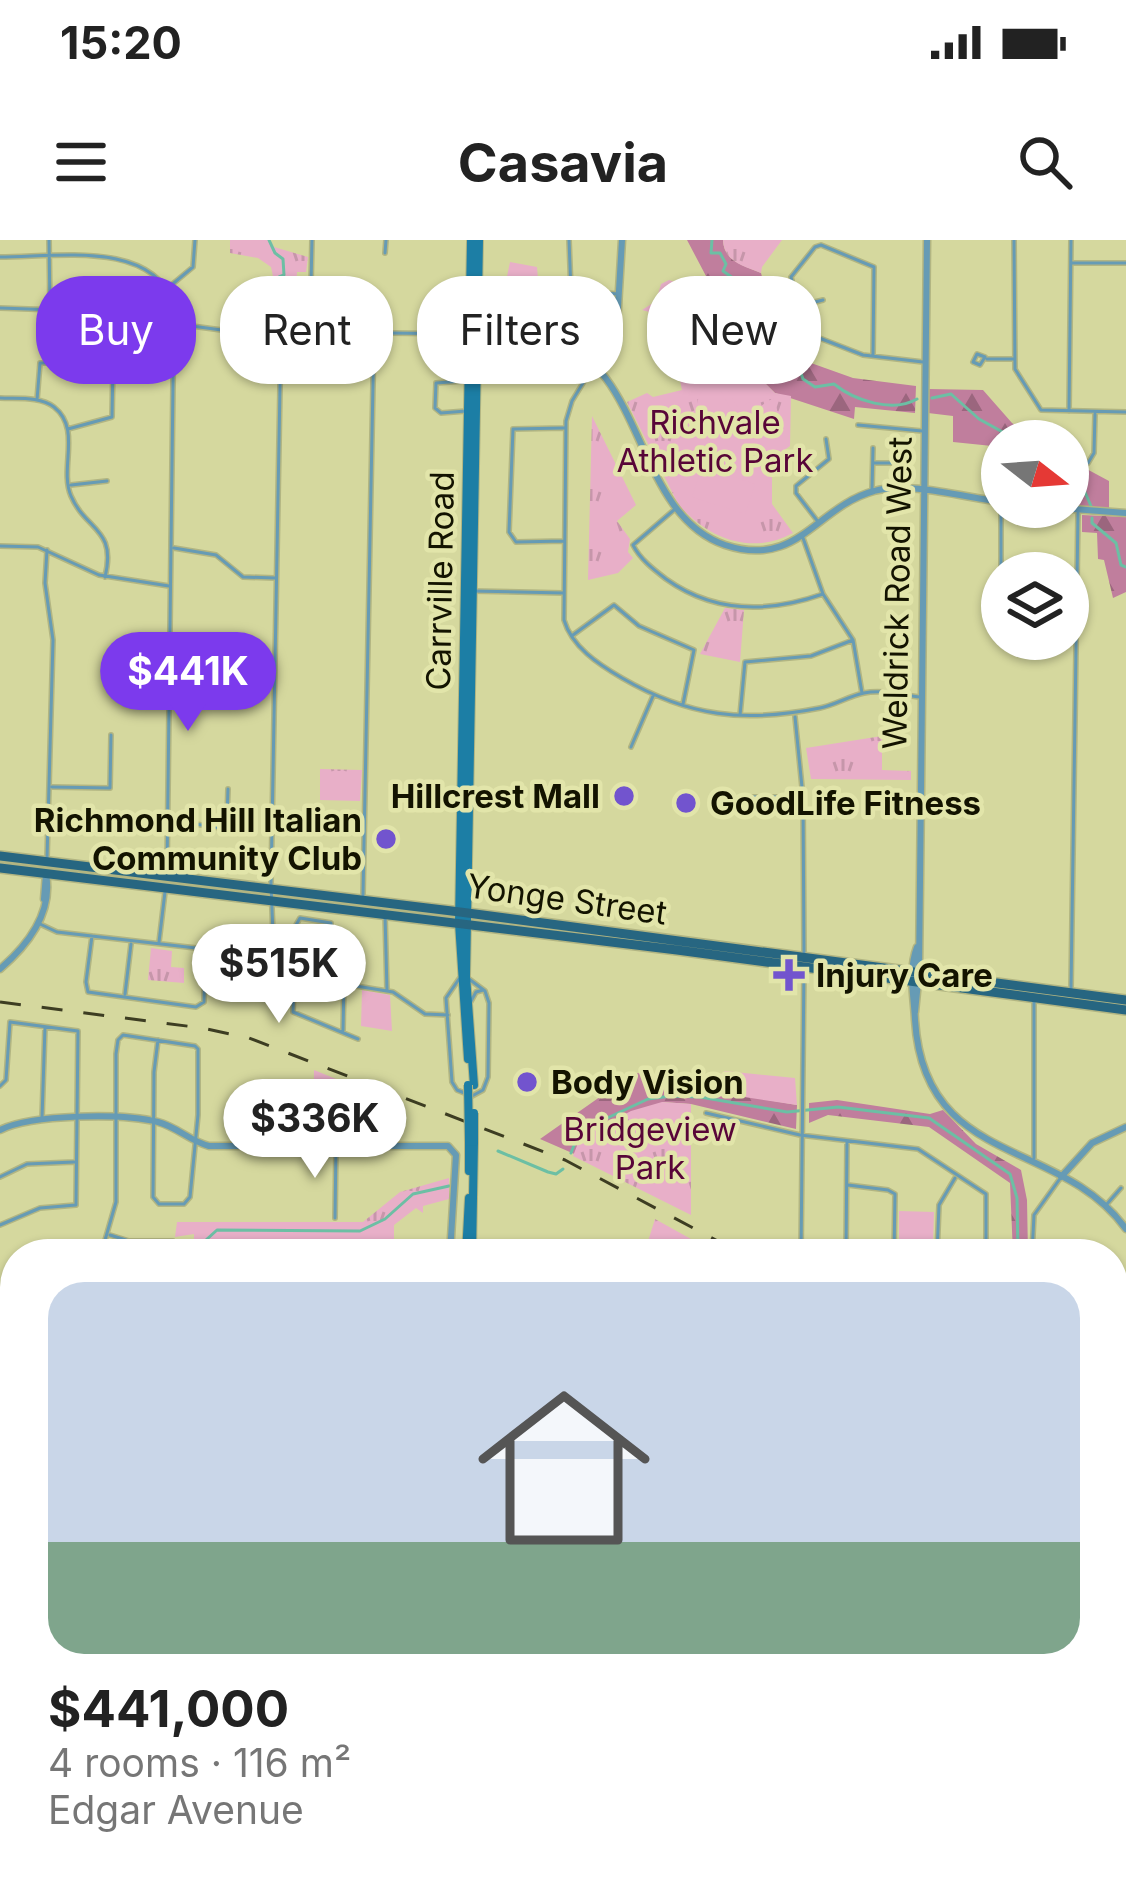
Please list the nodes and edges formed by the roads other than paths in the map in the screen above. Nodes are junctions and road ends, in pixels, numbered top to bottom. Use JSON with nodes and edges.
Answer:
{"nodes":[{"id":1,"x":50,"y":240,"type":"edge"},
{"id":2,"x":195,"y":240,"type":"edge"},
{"id":3,"x":312,"y":240,"type":"edge"},
{"id":4,"x":386,"y":240,"type":"edge"},
{"id":5,"x":475,"y":240,"type":"edge"},
{"id":6,"x":569,"y":240,"type":"edge"},
{"id":7,"x":622,"y":240,"type":"edge"},
{"id":8,"x":926,"y":240,"type":"edge"},
{"id":9,"x":1013,"y":240,"type":"edge"},
{"id":10,"x":1071,"y":240,"type":"edge"},
{"id":11,"x":385,"y":253,"type":"dead end"},
{"id":12,"x":0,"y":256,"type":"edge"},
{"id":13,"x":52,"y":257,"type":"junction"},
{"id":14,"x":1071,"y":263,"type":"junction"},
{"id":15,"x":1126,"y":263,"type":"edge"},
{"id":16,"x":51,"y":276,"type":"edge"},
{"id":17,"x":156,"y":276,"type":"edge"},
{"id":18,"x":182,"y":276,"type":"edge"},
{"id":19,"x":311,"y":276,"type":"edge"},
{"id":20,"x":475,"y":276,"type":"edge"},
{"id":21,"x":570,"y":276,"type":"edge"},
{"id":22,"x":622,"y":276,"type":"edge"},
{"id":23,"x":792,"y":276,"type":"edge"},
{"id":24,"x":0,"y":308,"type":"edge"},
{"id":25,"x":36,"y":308,"type":"edge"},
{"id":26,"x":821,"y":338,"type":"edge"},
{"id":27,"x":873,"y":356,"type":"junction"},
{"id":28,"x":985,"y":359,"type":"dead end"},
{"id":29,"x":1015,"y":359,"type":"junction"},
{"id":30,"x":925,"y":362,"type":"junction"},
{"id":31,"x":40,"y":384,"type":"edge"},
{"id":32,"x":113,"y":384,"type":"edge"},
{"id":33,"x":175,"y":384,"type":"edge"},
{"id":34,"x":280,"y":384,"type":"edge"},
{"id":35,"x":373,"y":384,"type":"edge"},
{"id":36,"x":438,"y":384,"type":"edge"},
{"id":37,"x":468,"y":384,"type":"edge"},
{"id":38,"x":473,"y":384,"type":"edge"},
{"id":39,"x":582,"y":384,"type":"edge"},
{"id":40,"x":607,"y":384,"type":"edge"},
{"id":41,"x":0,"y":398,"type":"edge"},
{"id":42,"x":38,"y":400,"type":"junction"},
{"id":43,"x":468,"y":411,"type":"junction"},
{"id":44,"x":1069,"y":411,"type":"junction"},
{"id":45,"x":1095,"y":412,"type":"junction"},
{"id":46,"x":1126,"y":412,"type":"edge"},
{"id":47,"x":858,"y":425,"type":"dead end"},
{"id":48,"x":566,"y":428,"type":"junction"},
{"id":49,"x":68,"y":429,"type":"junction"},
{"id":50,"x":923,"y":431,"type":"junction"},
{"id":51,"x":826,"y":439,"type":"dead end"},
{"id":52,"x":873,"y":448,"type":"dead end"},
{"id":53,"x":896,"y":448,"type":"dead end"},
{"id":54,"x":471,"y":454,"type":"junction"},
{"id":55,"x":1089,"y":462,"type":"edge"},
{"id":56,"x":872,"y":463,"type":"junction"},
{"id":57,"x":896,"y":463,"type":"junction"},
{"id":58,"x":107,"y":482,"type":"dead end"},
{"id":59,"x":69,"y":485,"type":"junction"},
{"id":60,"x":895,"y":489,"type":"junction"},
{"id":61,"x":872,"y":491,"type":"junction"},
{"id":62,"x":923,"y":491,"type":"junction"},
{"id":63,"x":981,"y":499,"type":"edge"},
{"id":64,"x":676,"y":508,"type":"junction"},
{"id":65,"x":1089,"y":511,"type":"edge"},
{"id":66,"x":1126,"y":512,"type":"edge"},
{"id":67,"x":820,"y":524,"type":"junction"},
{"id":68,"x":1078,"y":528,"type":"edge"},
{"id":69,"x":802,"y":536,"type":"junction"},
{"id":70,"x":564,"y":541,"type":"junction"},
{"id":71,"x":0,"y":546,"type":"edge"},
{"id":72,"x":172,"y":548,"type":"junction"},
{"id":73,"x":47,"y":550,"type":"junction"},
{"id":74,"x":105,"y":577,"type":"junction"},
{"id":75,"x":276,"y":578,"type":"junction"},
{"id":76,"x":170,"y":586,"type":"junction"},
{"id":77,"x":469,"y":590,"type":"junction"},
{"id":78,"x":563,"y":593,"type":"junction"},
{"id":79,"x":824,"y":594,"type":"junction"},
{"id":80,"x":571,"y":636,"type":"junction"},
{"id":81,"x":853,"y":640,"type":"junction"},
{"id":82,"x":862,"y":693,"type":"junction"},
{"id":83,"x":654,"y":694,"type":"junction"},
{"id":84,"x":920,"y":698,"type":"junction"},
{"id":85,"x":683,"y":705,"type":"junction"},
{"id":86,"x":794,"y":713,"type":"junction"},
{"id":87,"x":740,"y":717,"type":"junction"},
{"id":88,"x":111,"y":735,"type":"dead end"},
{"id":89,"x":631,"y":747,"type":"dead end"},
{"id":90,"x":50,"y":786,"type":"junction"},
{"id":91,"x":228,"y":789,"type":"dead end"},
{"id":92,"x":743,"y":797,"type":"dead end"},
{"id":93,"x":803,"y":797,"type":"junction"},
{"id":94,"x":167,"y":820,"type":"junction"},
{"id":95,"x":0,"y":856,"type":"edge"},
{"id":96,"x":0,"y":868,"type":"edge"},
{"id":97,"x":46,"y":868,"type":"junction"},
{"id":98,"x":166,"y":883,"type":"junction"},
{"id":99,"x":272,"y":897,"type":"junction"},
{"id":100,"x":362,"y":903,"type":"junction"},
{"id":101,"x":385,"y":914,"type":"junction"},
{"id":102,"x":464,"y":918,"type":"junction"},
{"id":103,"x":39,"y":923,"type":"junction"},
{"id":104,"x":92,"y":937,"type":"junction"},
{"id":105,"x":131,"y":940,"type":"junction"},
{"id":106,"x":158,"y":944,"type":"junction"},
{"id":107,"x":205,"y":950,"type":"junction"},
{"id":108,"x":221,"y":951,"type":"dead end"},
{"id":109,"x":804,"y":963,"type":"junction"},
{"id":110,"x":295,"y":968,"type":"junction"},
{"id":111,"x":0,"y":969,"type":"edge"},
{"id":112,"x":463,"y":977,"type":"junction"},
{"id":113,"x":331,"y":978,"type":"junction"},
{"id":114,"x":915,"y":978,"type":"junction"},
{"id":115,"x":344,"y":982,"type":"junction"},
{"id":116,"x":483,"y":990,"type":"junction"},
{"id":117,"x":387,"y":991,"type":"junction"},
{"id":118,"x":452,"y":991,"type":"junction"},
{"id":119,"x":1071,"y":993,"type":"junction"},
{"id":120,"x":124,"y":996,"type":"junction"},
{"id":121,"x":1034,"y":998,"type":"junction"},
{"id":122,"x":1126,"y":1000,"type":"edge"},
{"id":123,"x":465,"y":1003,"type":"junction"},
{"id":124,"x":284,"y":1010,"type":"dead end"},
{"id":125,"x":1126,"y":1010,"type":"edge"},
{"id":126,"x":294,"y":1014,"type":"junction"},
{"id":127,"x":448,"y":1015,"type":"junction"},
{"id":128,"x":45,"y":1025,"type":"junction"},
{"id":129,"x":343,"y":1033,"type":"junction"},
{"id":130,"x":358,"y":1039,"type":"dead end"},
{"id":131,"x":158,"y":1040,"type":"junction"},
{"id":132,"x":0,"y":1087,"type":"edge"},
{"id":133,"x":706,"y":1113,"type":"dead end"},
{"id":134,"x":42,"y":1118,"type":"junction"},
{"id":135,"x":77,"y":1119,"type":"junction"},
{"id":136,"x":115,"y":1120,"type":"junction"},
{"id":137,"x":154,"y":1121,"type":"junction"},
{"id":138,"x":1126,"y":1127,"type":"edge"},
{"id":139,"x":0,"y":1130,"type":"edge"},
{"id":140,"x":800,"y":1135,"type":"junction"},
{"id":141,"x":847,"y":1139,"type":"junction"},
{"id":142,"x":194,"y":1142,"type":"junction"},
{"id":143,"x":336,"y":1146,"type":"junction"},
{"id":144,"x":76,"y":1162,"type":"junction"},
{"id":145,"x":1034,"y":1164,"type":"junction"},
{"id":146,"x":956,"y":1177,"type":"junction"},
{"id":147,"x":1061,"y":1177,"type":"junction"},
{"id":148,"x":0,"y":1178,"type":"edge"},
{"id":149,"x":846,"y":1185,"type":"junction"},
{"id":150,"x":1121,"y":1188,"type":"dead end"},
{"id":151,"x":1106,"y":1205,"type":"junction"},
{"id":152,"x":335,"y":1218,"type":"dead end"},
{"id":153,"x":0,"y":1225,"type":"edge"},
{"id":154,"x":1126,"y":1229,"type":"edge"},
{"id":155,"x":108,"y":1234,"type":"junction"},
{"id":156,"x":106,"y":1239,"type":"edge"},
{"id":157,"x":125,"y":1239,"type":"edge"},
{"id":158,"x":452,"y":1239,"type":"edge"},
{"id":159,"x":469,"y":1239,"type":"edge"},
{"id":160,"x":801,"y":1239,"type":"edge"},
{"id":161,"x":845,"y":1239,"type":"edge"},
{"id":162,"x":894,"y":1239,"type":"edge"},
{"id":163,"x":938,"y":1239,"type":"edge"},
{"id":164,"x":986,"y":1239,"type":"edge"},
{"id":165,"x":1033,"y":1239,"type":"edge"}],
"edges":[{"from":1,"to":13,"type":"street"},
{"from":2,"to":18,"type":"street"},
{"from":3,"to":19,"type":"street"},
{"from":4,"to":11,"type":"street"},
{"from":5,"to":20,"type":"main road","name":"Carrville Road"},
{"from":6,"to":21,"type":"street"},
{"from":7,"to":22,"type":"street"},
{"from":8,"to":30,"type":"street","name":"Weldrick Road West"},
{"from":9,"to":29,"type":"street"},
{"from":10,"to":14,"type":"street"},
{"from":12,"to":13,"type":"street"},
{"from":13,"to":16,"type":"street"},
{"from":13,"to":17,"type":"street"},
{"from":14,"to":15,"type":"street"},
{"from":14,"to":44,"type":"street"},
{"from":23,"to":27,"type":"street"},
{"from":24,"to":25,"type":"street"},
{"from":26,"to":27,"type":"street"},
{"from":27,"to":30,"type":"street"},
{"from":28,"to":29,"type":"street"},
{"from":29,"to":44,"type":"street"},
{"from":30,"to":50,"type":"street","name":"Weldrick Road West"},
{"from":31,"to":42,"type":"street"},
{"from":32,"to":49,"type":"street"},
{"from":33,"to":72,"type":"street"},
{"from":34,"to":75,"type":"street"},
{"from":35,"to":100,"type":"street"},
{"from":36,"to":43,"type":"street"},
{"from":37,"to":43,"type":"main road","name":"Carrville Road"},
{"from":38,"to":54,"type":"main road","name":"Carrville Road"},
{"from":39,"to":48,"type":"street"},
{"from":40,"to":64,"type":"street"},
{"from":41,"to":42,"type":"street"},
{"from":42,"to":49,"type":"street"},
{"from":43,"to":54,"type":"main road","name":"Carrville Road"},
{"from":44,"to":45,"type":"street"},
{"from":45,"to":46,"type":"street"},
{"from":45,"to":55,"type":"street"},
{"from":47,"to":50,"type":"street"},
{"from":48,"to":70,"type":"street"},
{"from":48,"to":70,"type":"street"},
{"from":49,"to":59,"type":"street"},
{"from":50,"to":62,"type":"street","name":"Weldrick Road West"},
{"from":51,"to":67,"type":"street"},
{"from":52,"to":56,"type":"street"},
{"from":53,"to":57,"type":"street"},
{"from":54,"to":77,"type":"main road","name":"Carrville Road"},
{"from":56,"to":57,"type":"street"},
{"from":56,"to":61,"type":"street"},
{"from":57,"to":60,"type":"street"},
{"from":58,"to":59,"type":"street"},
{"from":59,"to":74,"type":"street"},
{"from":60,"to":61,"type":"street"},
{"from":60,"to":62,"type":"street"},
{"from":61,"to":67,"type":"street"},
{"from":62,"to":63,"type":"street"},
{"from":62,"to":84,"type":"street","name":"Weldrick Road West"},
{"from":64,"to":69,"type":"street"},
{"from":64,"to":79,"type":"street"},
{"from":65,"to":66,"type":"street"},
{"from":67,"to":69,"type":"street"},
{"from":68,"to":119,"type":"street"},
{"from":69,"to":79,"type":"street"},
{"from":70,"to":78,"type":"street"},
{"from":71,"to":73,"type":"street"},
{"from":72,"to":75,"type":"street"},
{"from":72,"to":76,"type":"street"},
{"from":73,"to":74,"type":"street"},
{"from":73,"to":90,"type":"street"},
{"from":74,"to":76,"type":"street"},
{"from":75,"to":99,"type":"street"},
{"from":76,"to":94,"type":"street"},
{"from":77,"to":78,"type":"street"},
{"from":77,"to":102,"type":"main road","name":"Carrville Road"},
{"from":78,"to":80,"type":"street"},
{"from":79,"to":81,"type":"street"},
{"from":80,"to":83,"type":"street"},
{"from":80,"to":85,"type":"street"},
{"from":81,"to":82,"type":"street"},
{"from":81,"to":87,"type":"street"},
{"from":82,"to":84,"type":"street"},
{"from":82,"to":86,"type":"street"},
{"from":83,"to":85,"type":"street"},
{"from":83,"to":89,"type":"street"},
{"from":84,"to":114,"type":"street","name":"Weldrick Road West"},
{"from":85,"to":87,"type":"street"},
{"from":86,"to":87,"type":"street"},
{"from":86,"to":93,"type":"street"},
{"from":88,"to":90,"type":"street"},
{"from":90,"to":97,"type":"street"},
{"from":91,"to":94,"type":"street"},
{"from":92,"to":93,"type":"street"},
{"from":93,"to":109,"type":"street"},
{"from":94,"to":98,"type":"street"},
{"from":95,"to":97,"type":"main road","name":"Yonge Street"},
{"from":96,"to":97,"type":"main road","name":"Yonge Street"},
{"from":97,"to":98,"type":"main road","name":"Yonge Street"},
{"from":97,"to":103,"type":"street"},
{"from":98,"to":99,"type":"main road","name":"Yonge Street"},
{"from":98,"to":106,"type":"street"},
{"from":99,"to":100,"type":"main road","name":"Yonge Street"},
{"from":99,"to":101,"type":"main road","name":"Yonge Street"},
{"from":99,"to":110,"type":"street"},
{"from":100,"to":102,"type":"main road","name":"Yonge Street"},
{"from":101,"to":102,"type":"main road","name":"Yonge Street"},
{"from":101,"to":117,"type":"street"},
{"from":102,"to":109,"type":"main road","name":"Yonge Street"},
{"from":102,"to":112,"type":"main road","name":"Carrville Road"},
{"from":103,"to":104,"type":"street"},
{"from":103,"to":111,"type":"street"},
{"from":104,"to":105,"type":"street"},
{"from":104,"to":120,"type":"street"},
{"from":105,"to":106,"type":"street"},
{"from":105,"to":120,"type":"street"},
{"from":106,"to":107,"type":"street"},
{"from":107,"to":108,"type":"street"},
{"from":107,"to":120,"type":"street"},
{"from":109,"to":114,"type":"main road","name":"Yonge Street"},
{"from":109,"to":140,"type":"street"},
{"from":110,"to":113,"type":"street"},
{"from":110,"to":113,"type":"street"},
{"from":110,"to":126,"type":"street"},
{"from":112,"to":116,"type":"street"},
{"from":112,"to":118,"type":"street"},
{"from":112,"to":123,"type":"main road","name":"Carrville Road"},
{"from":113,"to":115,"type":"street"},
{"from":114,"to":119,"type":"main road","name":"Yonge Street"},
{"from":114,"to":121,"type":"main road","name":"Yonge Street"},
{"from":114,"to":145,"type":"street","name":"Weldrick Road West"},
{"from":115,"to":117,"type":"street"},
{"from":115,"to":129,"type":"street"},
{"from":116,"to":123,"type":"street"},
{"from":116,"to":127,"type":"street"},
{"from":117,"to":127,"type":"street"},
{"from":118,"to":123,"type":"street"},
{"from":118,"to":127,"type":"street"},
{"from":119,"to":122,"type":"main road","name":"Yonge Street"},
{"from":121,"to":125,"type":"main road","name":"Yonge Street"},
{"from":121,"to":145,"type":"street"},
{"from":123,"to":159,"type":"main road","name":"Carrville Road","bridge":true},
{"from":124,"to":126,"type":"street"},
{"from":126,"to":129,"type":"street"},
{"from":128,"to":132,"type":"street"},
{"from":128,"to":134,"type":"street"},
{"from":128,"to":135,"type":"street"},
{"from":129,"to":130,"type":"street"},
{"from":131,"to":136,"type":"street"},
{"from":131,"to":137,"type":"street"},
{"from":131,"to":142,"type":"street"},
{"from":133,"to":140,"type":"street"},
{"from":134,"to":135,"type":"street"},
{"from":134,"to":139,"type":"street"},
{"from":135,"to":136,"type":"street"},
{"from":135,"to":144,"type":"street"},
{"from":136,"to":137,"type":"street"},
{"from":136,"to":155,"type":"street"},
{"from":137,"to":142,"type":"street"},
{"from":137,"to":142,"type":"street"},
{"from":138,"to":147,"type":"street"},
{"from":140,"to":141,"type":"street"},
{"from":140,"to":160,"type":"street"},
{"from":141,"to":146,"type":"street"},
{"from":141,"to":149,"type":"street"},
{"from":142,"to":143,"type":"street"},
{"from":143,"to":152,"type":"street"},
{"from":143,"to":158,"type":"street"},
{"from":144,"to":148,"type":"street"},
{"from":144,"to":153,"type":"street"},
{"from":145,"to":147,"type":"street","name":"Weldrick Road West"},
{"from":146,"to":163,"type":"street"},
{"from":146,"to":164,"type":"street"},
{"from":147,"to":151,"type":"street","name":"Weldrick Road West"},
{"from":147,"to":165,"type":"street"},
{"from":149,"to":161,"type":"street"},
{"from":149,"to":162,"type":"street"},
{"from":150,"to":151,"type":"street"},
{"from":151,"to":154,"type":"street","name":"Weldrick Road West"},
{"from":155,"to":156,"type":"street"},
{"from":155,"to":157,"type":"street"}]}
